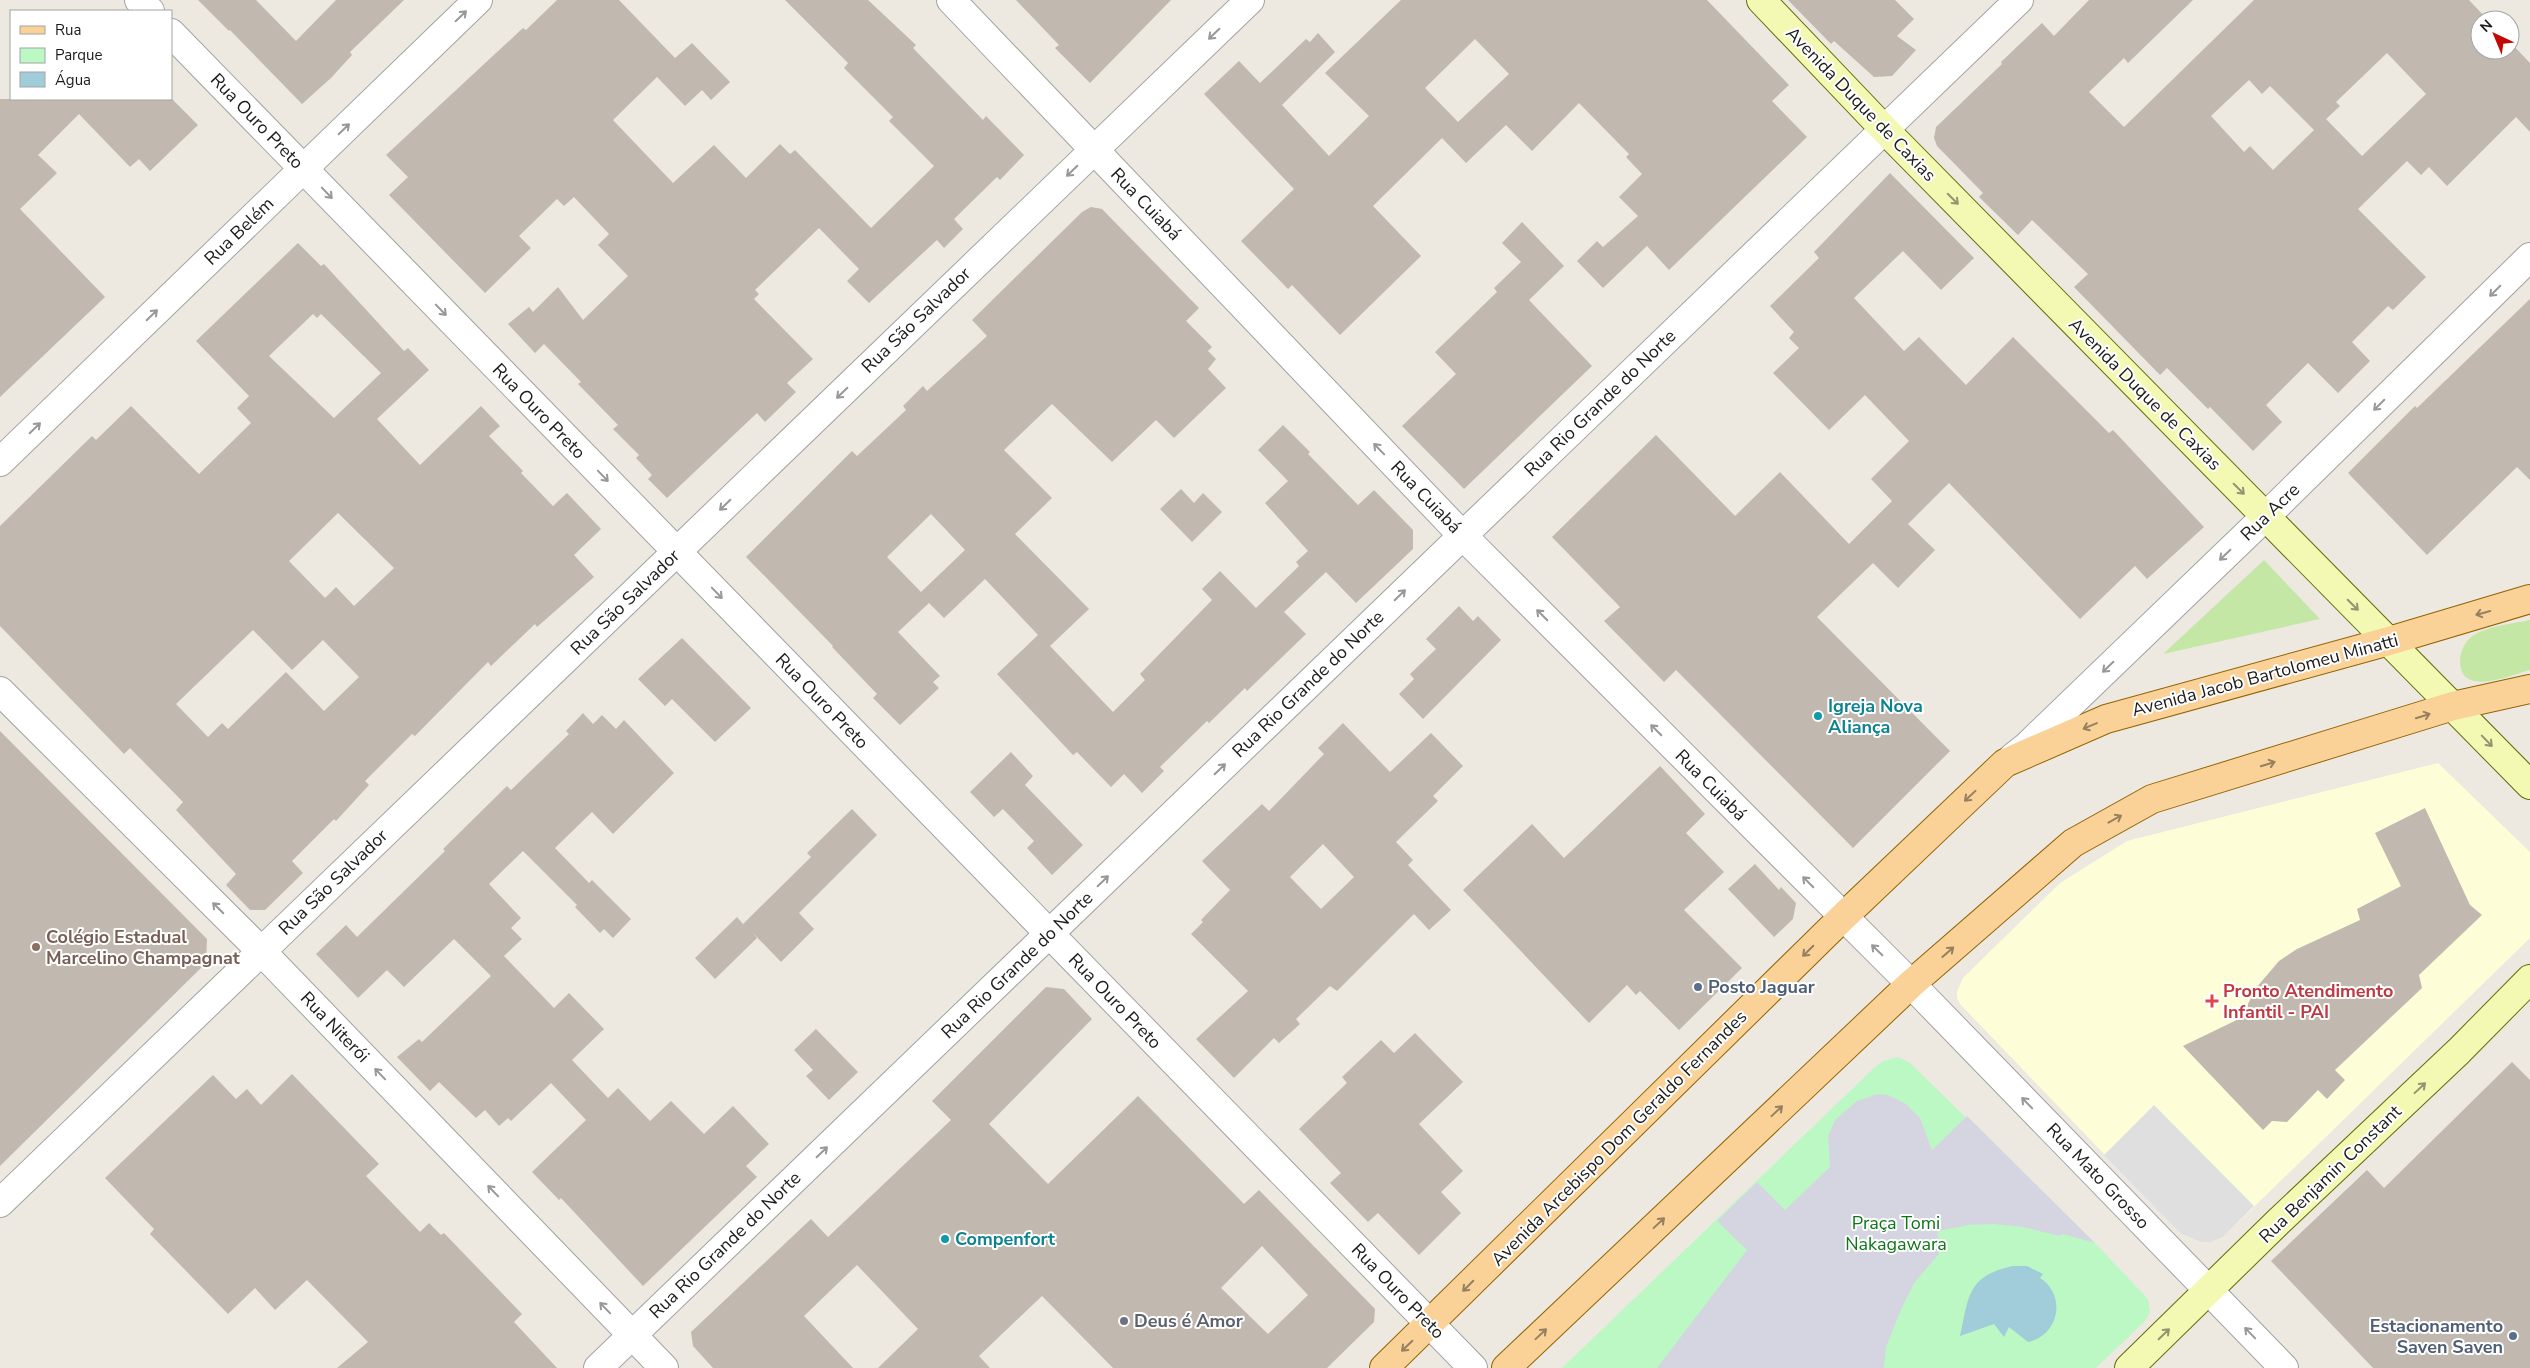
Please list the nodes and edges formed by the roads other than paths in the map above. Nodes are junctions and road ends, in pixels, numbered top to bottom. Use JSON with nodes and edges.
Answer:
{"nodes":[{"id":1,"x":139,"y":0,"type":"edge"},
{"id":2,"x":478,"y":0,"type":"edge"},
{"id":3,"x":951,"y":0,"type":"edge"},
{"id":4,"x":1250,"y":0,"type":"edge"},
{"id":5,"x":1761,"y":0,"type":"edge"},
{"id":6,"x":2019,"y":0,"type":"edge"},
{"id":7,"x":149,"y":10,"type":"edge"},
{"id":8,"x":172,"y":34,"type":"edge"},
{"id":9,"x":1886,"y":130,"type":"junction"},
{"id":10,"x":1094,"y":150,"type":"junction"},
{"id":11,"x":303,"y":168,"type":"junction"},
{"id":12,"x":2530,"y":257,"type":"edge"},
{"id":13,"x":0,"y":462,"type":"edge"},
{"id":14,"x":2266,"y":516,"type":"junction"},
{"id":15,"x":1462,"y":535,"type":"junction"},
{"id":16,"x":677,"y":552,"type":"junction"},
{"id":17,"x":2530,"y":600,"type":"edge"},
{"id":18,"x":2389,"y":641,"type":"junction"},
{"id":19,"x":2530,"y":689,"type":"edge"},
{"id":20,"x":0,"y":691,"type":"edge"},
{"id":21,"x":2453,"y":706,"type":"junction"},
{"id":22,"x":2005,"y":763,"type":"junction"},
{"id":23,"x":2530,"y":785,"type":"edge"},
{"id":24,"x":1843,"y":916,"type":"junction"},
{"id":25,"x":1049,"y":933,"type":"junction"},
{"id":26,"x":261,"y":951,"type":"junction"},
{"id":27,"x":2530,"y":979,"type":"edge"},
{"id":28,"x":1912,"y":984,"type":"junction"},
{"id":29,"x":0,"y":1203,"type":"edge"},
{"id":30,"x":2210,"y":1291,"type":"junction"},
{"id":31,"x":1430,"y":1324,"type":"junction"},
{"id":32,"x":632,"y":1335,"type":"junction"},
{"id":33,"x":598,"y":1368,"type":"edge"},
{"id":34,"x":664,"y":1368,"type":"edge"},
{"id":35,"x":1384,"y":1368,"type":"edge"},
{"id":36,"x":1473,"y":1368,"type":"edge"},
{"id":37,"x":1506,"y":1368,"type":"edge"},
{"id":38,"x":2129,"y":1368,"type":"edge"},
{"id":39,"x":2284,"y":1368,"type":"edge"}],
"edges":[{"from":1,"to":7,"type":"street"},
{"from":11,"to":2,"type":"street","name":"Rua Belém","one_way":true},
{"from":3,"to":10,"type":"street","name":"Rua Cuiabá"},
{"from":4,"to":10,"type":"street","name":"Rua São Salvador","one_way":true},
{"from":5,"to":9,"type":"street","name":"Avenida Duque de Caxias"},
{"from":6,"to":9,"type":"street","name":"Rua Rio Grande do Norte"},
{"from":8,"to":11,"type":"street","name":"Rua Ouro Preto"},
{"from":9,"to":14,"type":"street","name":"Avenida Duque de Caxias","one_way":true},
{"from":9,"to":15,"type":"street","name":"Rua Rio Grande do Norte"},
{"from":15,"to":10,"type":"street","name":"Rua Cuiabá","one_way":true},
{"from":10,"to":16,"type":"street","name":"Rua São Salvador","one_way":true},
{"from":13,"to":11,"type":"street","name":"Rua Belém","one_way":true},
{"from":11,"to":16,"type":"street","name":"Rua Ouro Preto","one_way":true},
{"from":12,"to":14,"type":"street","name":"Rua Acre","one_way":true},
{"from":14,"to":18,"type":"street","name":"Avenida Duque de Caxias","one_way":true},
{"from":14,"to":22,"type":"street","name":"Rua Acre","one_way":true},
{"from":24,"to":15,"type":"street","name":"Rua Cuiabá","one_way":true},
{"from":25,"to":15,"type":"street","name":"Rua Rio Grande do Norte","one_way":true},
{"from":16,"to":25,"type":"street","name":"Rua Ouro Preto","one_way":true},
{"from":16,"to":26,"type":"street","name":"Rua São Salvador"},
{"from":17,"to":18,"type":"main road","name":"Avenida Jacob Bartolomeu Minatti","one_way":true},
{"from":18,"to":21,"type":"street","name":"Avenida Duque de Caxias"},
{"from":18,"to":22,"type":"main road","name":"Avenida Jacob Bartolomeu Minatti","one_way":true},
{"from":19,"to":21,"type":"main road"},
{"from":26,"to":20,"type":"street","name":"Rua Niterói","one_way":true},
{"from":21,"to":23,"type":"street","name":"Avenida Duque de Caxias","one_way":true},
{"from":28,"to":21,"type":"main road","one_way":true},
{"from":22,"to":24,"type":"main road","name":"Avenida Arcebispo Dom Geraldo Fernandes","one_way":true},
{"from":28,"to":24,"type":"street","name":"Rua Cuiabá","one_way":true},
{"from":24,"to":31,"type":"main road","name":"Avenida Arcebispo Dom Geraldo Fernandes","one_way":true},
{"from":25,"to":31,"type":"street","name":"Rua Ouro Preto"},
{"from":32,"to":25,"type":"street","name":"Rua Rio Grande do Norte","one_way":true},
{"from":26,"to":29,"type":"street","name":"Rua São Salvador"},
{"from":32,"to":26,"type":"street","name":"Rua Niterói","one_way":true},
{"from":30,"to":27,"type":"street","name":"Rua Benjamin Constant","one_way":true},
{"from":30,"to":28,"type":"street","name":"Rua Mato Grosso","one_way":true},
{"from":37,"to":28,"type":"main road","one_way":true},
{"from":38,"to":30,"type":"street","name":"Rua Benjamin Constant","one_way":true},
{"from":39,"to":30,"type":"street","name":"Rua Mato Grosso","one_way":true},
{"from":31,"to":35,"type":"main road","name":"Avenida Arcebispo Dom Geraldo Fernandes","one_way":true},
{"from":31,"to":36,"type":"street","name":"Rua Ouro Preto"},
{"from":32,"to":33,"type":"street","name":"Rua Rio Grande do Norte"},
{"from":32,"to":34,"type":"street","name":"Rua Niterói"}]}
